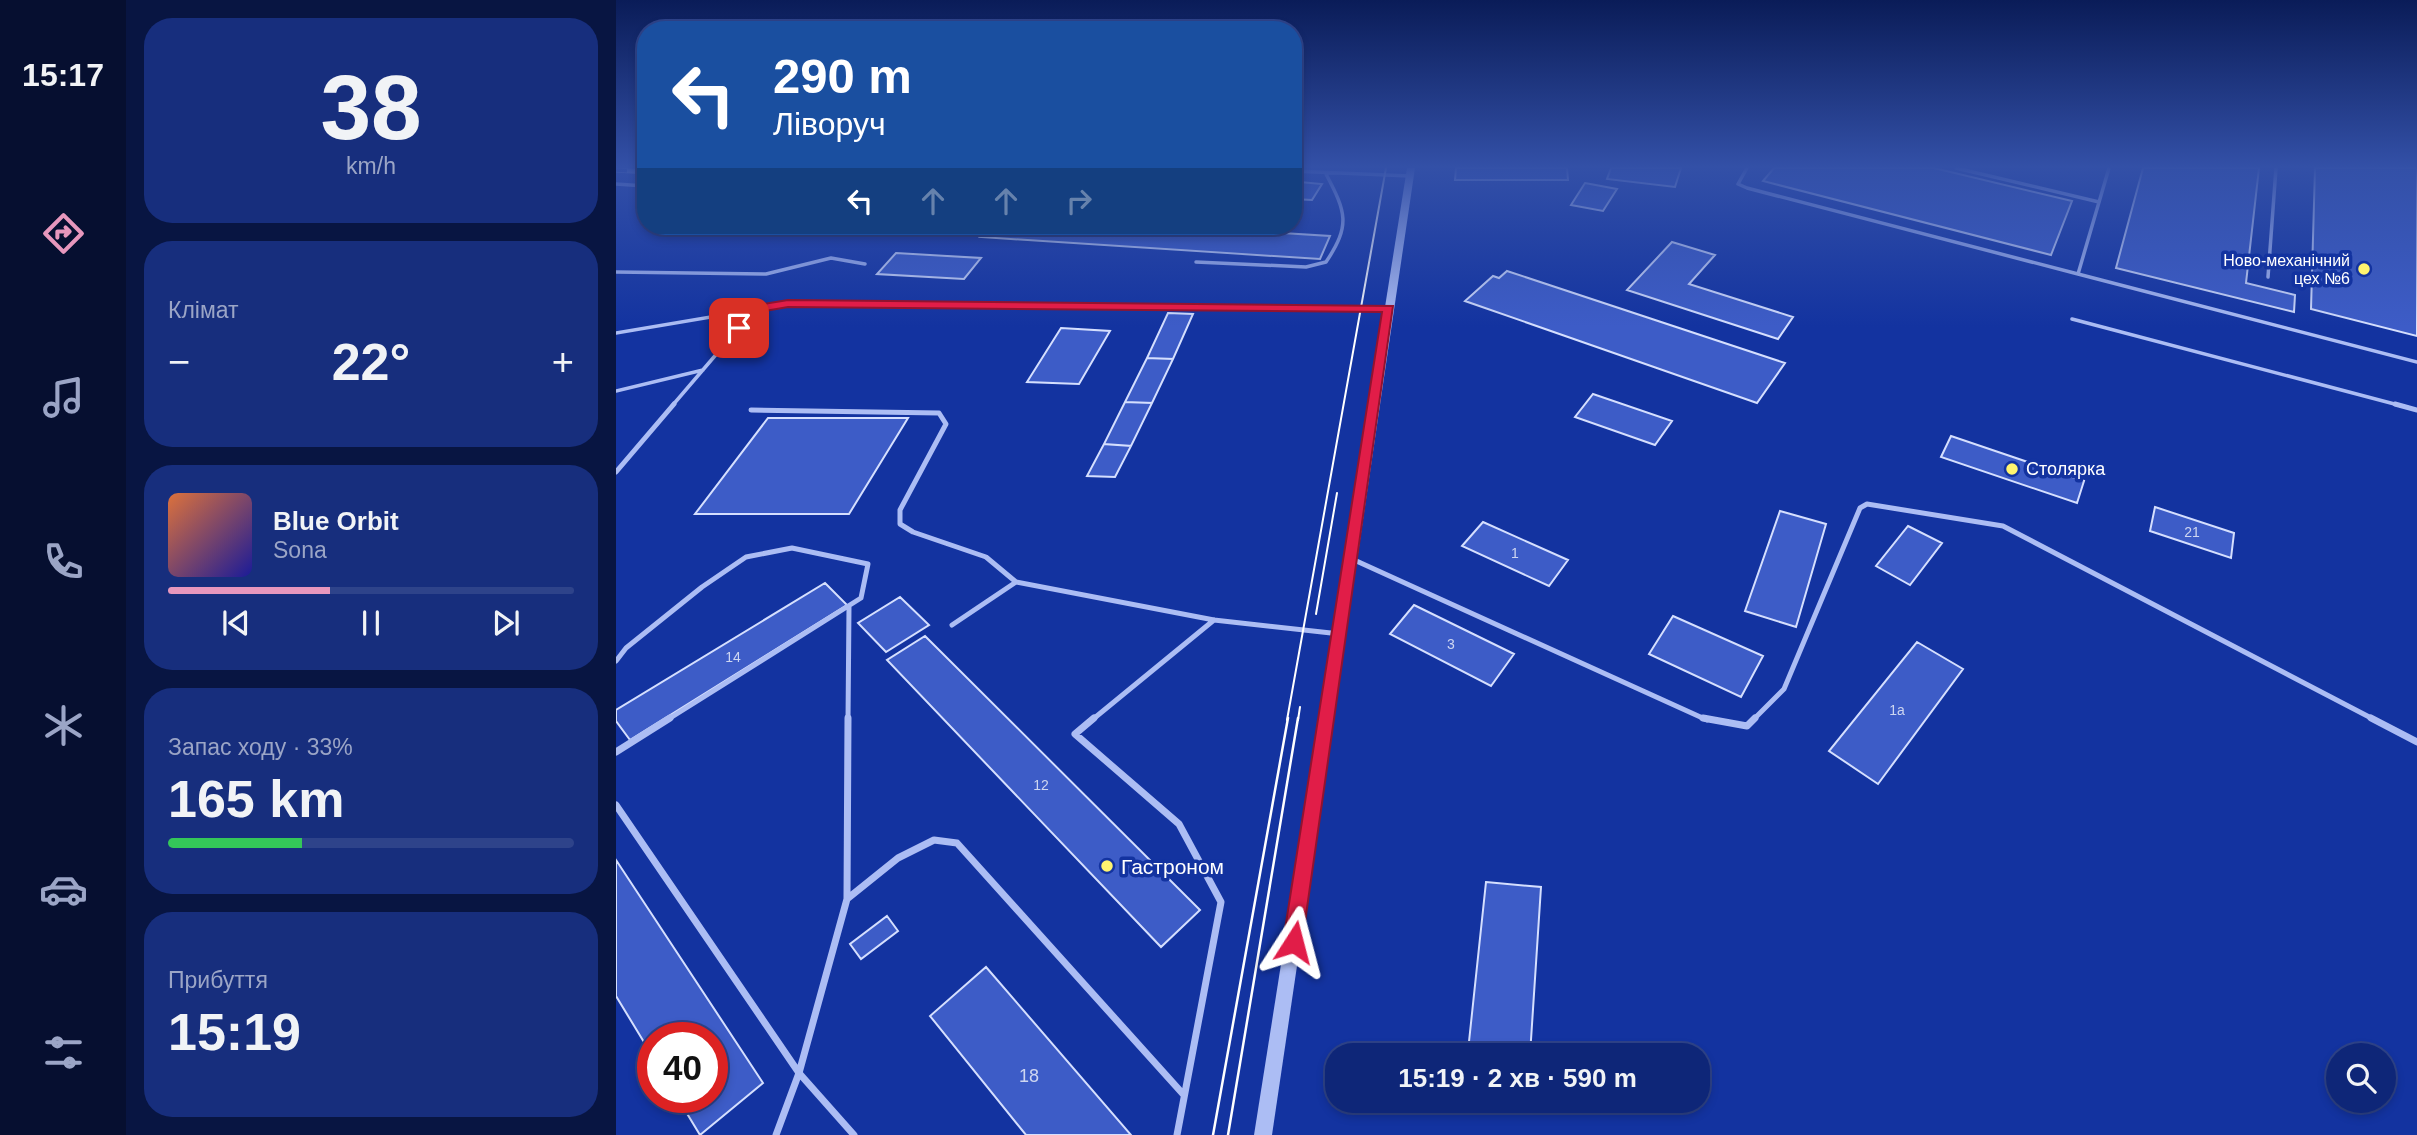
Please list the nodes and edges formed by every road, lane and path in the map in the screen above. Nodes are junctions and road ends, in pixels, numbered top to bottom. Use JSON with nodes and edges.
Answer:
{"nodes":[{"id":1,"x":1346,"y":221,"type":"edge"},
{"id":2,"x":1402,"y":221,"type":"edge"},
{"id":3,"x":1874,"y":221,"type":"edge"},
{"id":4,"x":2093,"y":221,"type":"edge"},
{"id":5,"x":2272,"y":221,"type":"edge"},
{"id":6,"x":1196,"y":262,"type":"dead end"},
{"id":7,"x":864,"y":264,"type":"dead end"},
{"id":8,"x":616,"y":272,"type":"edge"},
{"id":9,"x":2078,"y":274,"type":"junction"},
{"id":10,"x":2268,"y":277,"type":"dead end"},
{"id":11,"x":755,"y":309,"type":"junction"},
{"id":12,"x":1389,"y":309,"type":"junction"},
{"id":13,"x":2072,"y":319,"type":"dead end"},
{"id":14,"x":616,"y":333,"type":"edge"},
{"id":15,"x":2417,"y":362,"type":"edge"},
{"id":16,"x":703,"y":370,"type":"junction"},
{"id":17,"x":616,"y":391,"type":"edge"},
{"id":18,"x":751,"y":410,"type":"dead end"},
{"id":19,"x":2417,"y":410,"type":"edge"},
{"id":20,"x":616,"y":472,"type":"edge"},
{"id":21,"x":1352,"y":559,"type":"junction"},
{"id":22,"x":1016,"y":582,"type":"junction"},
{"id":23,"x":849,"y":607,"type":"junction"},
{"id":24,"x":1214,"y":620,"type":"junction"},
{"id":25,"x":953,"y":625,"type":"dead end"},
{"id":26,"x":1340,"y":634,"type":"junction"},
{"id":27,"x":616,"y":661,"type":"edge"},
{"id":28,"x":2417,"y":741,"type":"edge"},
{"id":29,"x":616,"y":752,"type":"edge"},
{"id":30,"x":616,"y":805,"type":"edge"},
{"id":31,"x":847,"y":900,"type":"junction"},
{"id":32,"x":799,"y":1073,"type":"junction"},
{"id":33,"x":1183,"y":1094,"type":"junction"},
{"id":34,"x":776,"y":1135,"type":"edge"},
{"id":35,"x":854,"y":1135,"type":"edge"},
{"id":36,"x":1177,"y":1135,"type":"edge"},
{"id":37,"x":1264,"y":1135,"type":"edge"}],
"edges":[{"from":1,"to":6,"type":"lane"},
{"from":2,"to":12,"type":"street"},
{"from":3,"to":9,"type":"lane"},
{"from":4,"to":9,"type":"lane"},
{"from":5,"to":10,"type":"lane"},
{"from":7,"to":8,"type":"lane"},
{"from":9,"to":15,"type":"lane"},
{"from":11,"to":12,"type":"lane"},
{"from":11,"to":14,"type":"lane"},
{"from":11,"to":16,"type":"lane"},
{"from":12,"to":21,"type":"street"},
{"from":13,"to":19,"type":"lane"},
{"from":16,"to":17,"type":"lane"},
{"from":16,"to":20,"type":"lane"},
{"from":18,"to":22,"type":"lane"},
{"from":21,"to":26,"type":"street"},
{"from":21,"to":28,"type":"lane"},
{"from":22,"to":24,"type":"lane"},
{"from":22,"to":25,"type":"lane"},
{"from":23,"to":27,"type":"lane"},
{"from":23,"to":29,"type":"lane"},
{"from":23,"to":31,"type":"lane"},
{"from":24,"to":26,"type":"lane"},
{"from":24,"to":33,"type":"lane"},
{"from":26,"to":37,"type":"street"},
{"from":30,"to":32,"type":"lane"},
{"from":31,"to":32,"type":"lane"},
{"from":31,"to":33,"type":"lane"},
{"from":32,"to":34,"type":"lane"},
{"from":32,"to":35,"type":"lane"},
{"from":33,"to":36,"type":"lane"}]}
